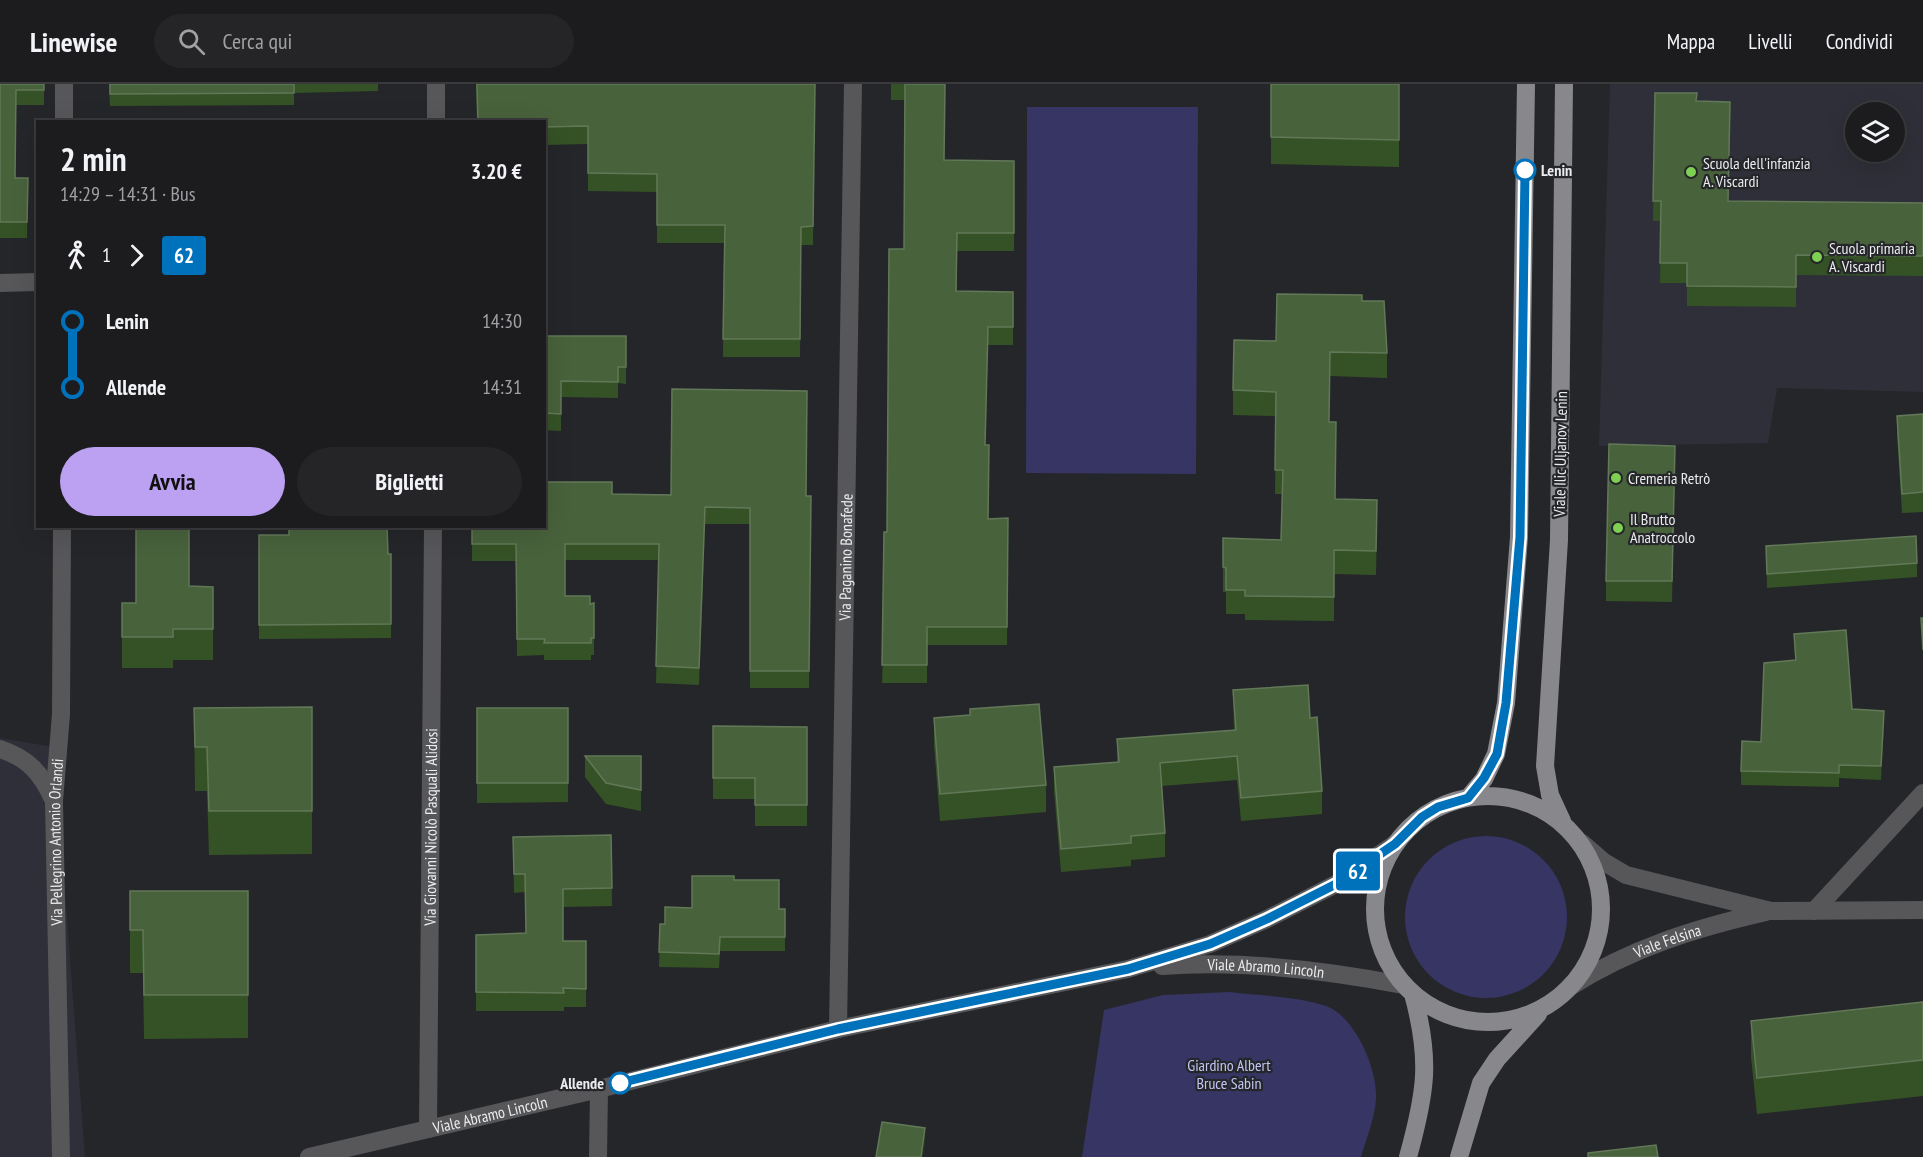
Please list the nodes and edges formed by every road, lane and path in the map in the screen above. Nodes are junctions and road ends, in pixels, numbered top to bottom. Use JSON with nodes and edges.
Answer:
{"nodes":[{"id":1,"x":64,"y":84,"type":"edge"},
{"id":2,"x":436,"y":84,"type":"edge"},
{"id":3,"x":854,"y":84,"type":"edge"},
{"id":4,"x":1526,"y":84,"type":"edge"},
{"id":5,"x":1564,"y":84,"type":"edge"},
{"id":6,"x":64,"y":120,"type":"edge"},
{"id":7,"x":436,"y":120,"type":"edge"},
{"id":8,"x":36,"y":282,"type":"edge"},
{"id":9,"x":0,"y":283,"type":"edge"},
{"id":10,"x":62,"y":528,"type":"edge"},
{"id":11,"x":433,"y":528,"type":"edge"},
{"id":12,"x":0,"y":749,"type":"edge"},
{"id":13,"x":1923,"y":793,"type":"edge"},
{"id":14,"x":1468,"y":798,"type":"junction"},
{"id":15,"x":54,"y":801,"type":"junction"},
{"id":16,"x":1562,"y":821,"type":"junction"},
{"id":17,"x":1582,"y":843,"type":"junction"},
{"id":18,"x":1395,"y":844,"type":"junction"},
{"id":19,"x":1923,"y":910,"type":"edge"},
{"id":20,"x":1771,"y":911,"type":"junction"},
{"id":21,"x":1814,"y":911,"type":"junction"},
{"id":22,"x":1128,"y":969,"type":"junction"},
{"id":23,"x":1570,"y":987,"type":"junction"},
{"id":24,"x":1408,"y":989,"type":"junction"},
{"id":25,"x":1542,"y":1010,"type":"junction"},
{"id":26,"x":838,"y":1029,"type":"junction"},
{"id":27,"x":599,"y":1089,"type":"junction"},
{"id":28,"x":428,"y":1130,"type":"junction"},
{"id":29,"x":61,"y":1157,"type":"edge"},
{"id":30,"x":309,"y":1157,"type":"edge"},
{"id":31,"x":598,"y":1157,"type":"edge"},
{"id":32,"x":1408,"y":1157,"type":"edge"},
{"id":33,"x":1459,"y":1157,"type":"edge"}],
"edges":[{"from":1,"to":6,"type":"street"},
{"from":2,"to":7,"type":"street"},
{"from":3,"to":26,"type":"street","name":"Via Paganino Bonafede"},
{"from":4,"to":14,"type":"main road"},
{"from":5,"to":16,"type":"main road","name":"Viale Ilic Uljanov Lenin"},
{"from":8,"to":9,"type":"street"},
{"from":10,"to":15,"type":"street","name":"Via Pellegrino Antonio Orlandi"},
{"from":11,"to":28,"type":"street","name":"Via Giovanni Nicolò Pasquali Alidosi"},
{"from":12,"to":15,"type":"street"},
{"from":13,"to":21,"type":"street"},
{"from":14,"to":16,"type":"main road"},
{"from":14,"to":18,"type":"main road"},
{"from":15,"to":29,"type":"street","name":"Via Pellegrino Antonio Orlandi"},
{"from":16,"to":17,"type":"main road"},
{"from":17,"to":20,"type":"street","name":"Viale Felsina"},
{"from":17,"to":23,"type":"main road"},
{"from":18,"to":22,"type":"street","name":"Viale Abramo Lincoln"},
{"from":18,"to":24,"type":"main road"},
{"from":19,"to":21,"type":"street","name":"Viale Felsina"},
{"from":20,"to":21,"type":"street","name":"Viale Felsina"},
{"from":20,"to":23,"type":"street","name":"Viale Felsina"},
{"from":22,"to":24,"type":"street","name":"Viale Abramo Lincoln"},
{"from":22,"to":26,"type":"street","name":"Viale Abramo Lincoln"},
{"from":23,"to":25,"type":"main road"},
{"from":24,"to":25,"type":"main road"},
{"from":24,"to":32,"type":"main road"},
{"from":25,"to":33,"type":"main road"},
{"from":26,"to":27,"type":"street","name":"Viale Abramo Lincoln"},
{"from":27,"to":28,"type":"street","name":"Viale Abramo Lincoln"},
{"from":27,"to":31,"type":"street"},
{"from":28,"to":30,"type":"street","name":"Viale Abramo Lincoln"}]}
